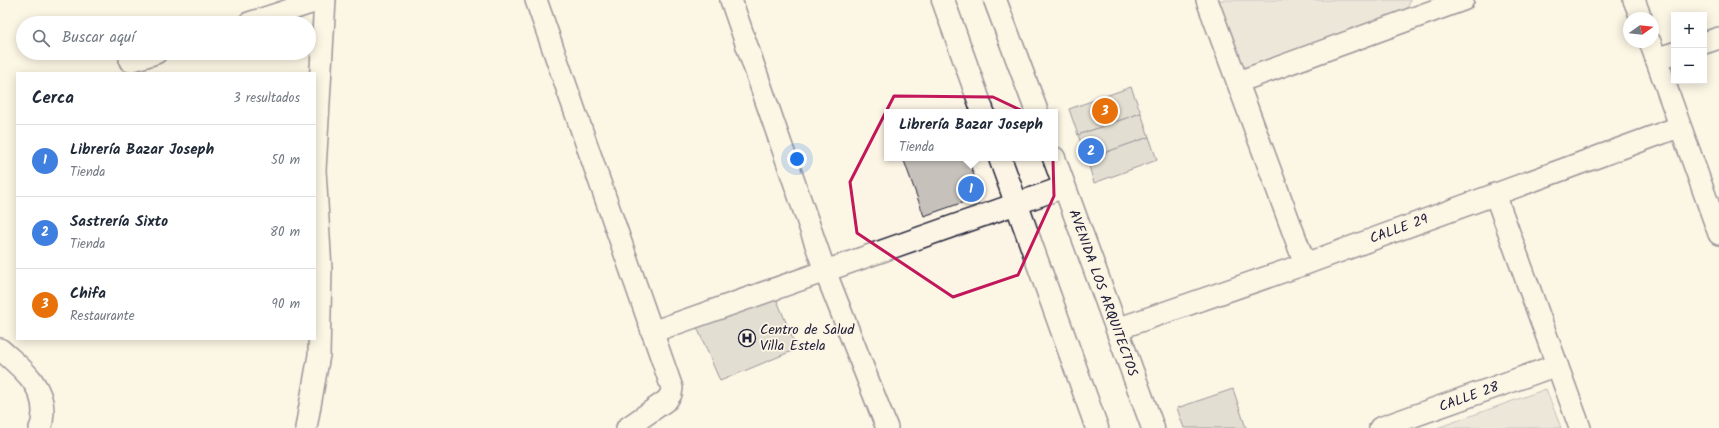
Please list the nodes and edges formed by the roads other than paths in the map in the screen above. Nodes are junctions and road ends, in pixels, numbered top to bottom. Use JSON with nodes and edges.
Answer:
{"nodes":[{"id":1,"x":320,"y":0,"type":"edge"},
{"id":2,"x":325,"y":0,"type":"edge"},
{"id":3,"x":536,"y":0,"type":"edge"},
{"id":4,"x":731,"y":0,"type":"edge"},
{"id":5,"x":943,"y":0,"type":"edge"},
{"id":6,"x":995,"y":0,"type":"edge"},
{"id":7,"x":1207,"y":0,"type":"edge"},
{"id":8,"x":1463,"y":0,"type":"edge"},
{"id":9,"x":1634,"y":0,"type":"edge"},
{"id":10,"x":1422,"y":7,"type":"edge"},
{"id":11,"x":1639,"y":12,"type":"edge"},
{"id":12,"x":271,"y":16,"type":"edge"},
{"id":13,"x":1719,"y":38,"type":"edge"},
{"id":14,"x":1707,"y":42,"type":"edge"},
{"id":15,"x":1660,"y":52,"type":"edge"},
{"id":16,"x":133,"y":60,"type":"edge"},
{"id":17,"x":130,"y":61,"type":"dead end"},
{"id":18,"x":1238,"y":82,"type":"junction"},
{"id":19,"x":982,"y":109,"type":"edge"},
{"id":20,"x":1036,"y":109,"type":"edge"},
{"id":21,"x":1679,"y":127,"type":"junction"},
{"id":22,"x":316,"y":153,"type":"edge"},
{"id":23,"x":1001,"y":161,"type":"edge"},
{"id":24,"x":1055,"y":161,"type":"edge"},
{"id":25,"x":316,"y":187,"type":"edge"},
{"id":26,"x":1064,"y":187,"type":"junction"},
{"id":27,"x":1495,"y":194,"type":"junction"},
{"id":28,"x":1016,"y":204,"type":"junction"},
{"id":29,"x":1719,"y":234,"type":"edge"},
{"id":30,"x":1305,"y":264,"type":"junction"},
{"id":31,"x":825,"y":271,"type":"junction"},
{"id":32,"x":1117,"y":329,"type":"junction"},
{"id":33,"x":652,"y":332,"type":"junction"},
{"id":34,"x":0,"y":349,"type":"edge"},
{"id":35,"x":1557,"y":365,"type":"junction"},
{"id":36,"x":40,"y":428,"type":"edge"},
{"id":37,"x":306,"y":428,"type":"edge"},
{"id":38,"x":627,"y":428,"type":"edge"},
{"id":39,"x":886,"y":428,"type":"edge"},
{"id":40,"x":1097,"y":428,"type":"edge"},
{"id":41,"x":1153,"y":428,"type":"edge"},
{"id":42,"x":1380,"y":428,"type":"edge"},
{"id":43,"x":1580,"y":428,"type":"edge"}],
"edges":[{"from":1,"to":12,"type":"street"},
{"from":2,"to":22,"type":"street"},
{"from":3,"to":33,"type":"street"},
{"from":4,"to":31,"type":"street"},
{"from":5,"to":19,"type":"main road"},
{"from":6,"to":20,"type":"main road"},
{"from":7,"to":18,"type":"street"},
{"from":8,"to":10,"type":"street"},
{"from":9,"to":11,"type":"street"},
{"from":10,"to":18,"type":"street"},
{"from":13,"to":14,"type":"street"},
{"from":15,"to":21,"type":"street"},
{"from":16,"to":17,"type":"street"},
{"from":18,"to":30,"type":"street"},
{"from":21,"to":27,"type":"street","name":"CALLE 29"},
{"from":21,"to":29,"type":"street"},
{"from":23,"to":28,"type":"main road"},
{"from":24,"to":26,"type":"main road","name":"AVENIDA LOS ARQUITECTOS"},
{"from":25,"to":37,"type":"street"},
{"from":26,"to":28,"type":"street"},
{"from":26,"to":32,"type":"main road","name":"AVENIDA LOS ARQUITECTOS"},
{"from":27,"to":30,"type":"street","name":"CALLE 29"},
{"from":27,"to":35,"type":"street"},
{"from":28,"to":31,"type":"street"},
{"from":28,"to":40,"type":"main road"},
{"from":30,"to":32,"type":"street","name":"CALLE 29"},
{"from":31,"to":33,"type":"street"},
{"from":31,"to":39,"type":"street"},
{"from":32,"to":41,"type":"main road","name":"AVENIDA LOS ARQUITECTOS"},
{"from":33,"to":38,"type":"street"},
{"from":34,"to":36,"type":"street"},
{"from":35,"to":42,"type":"street","name":"CALLE 28"},
{"from":35,"to":43,"type":"street"}]}
